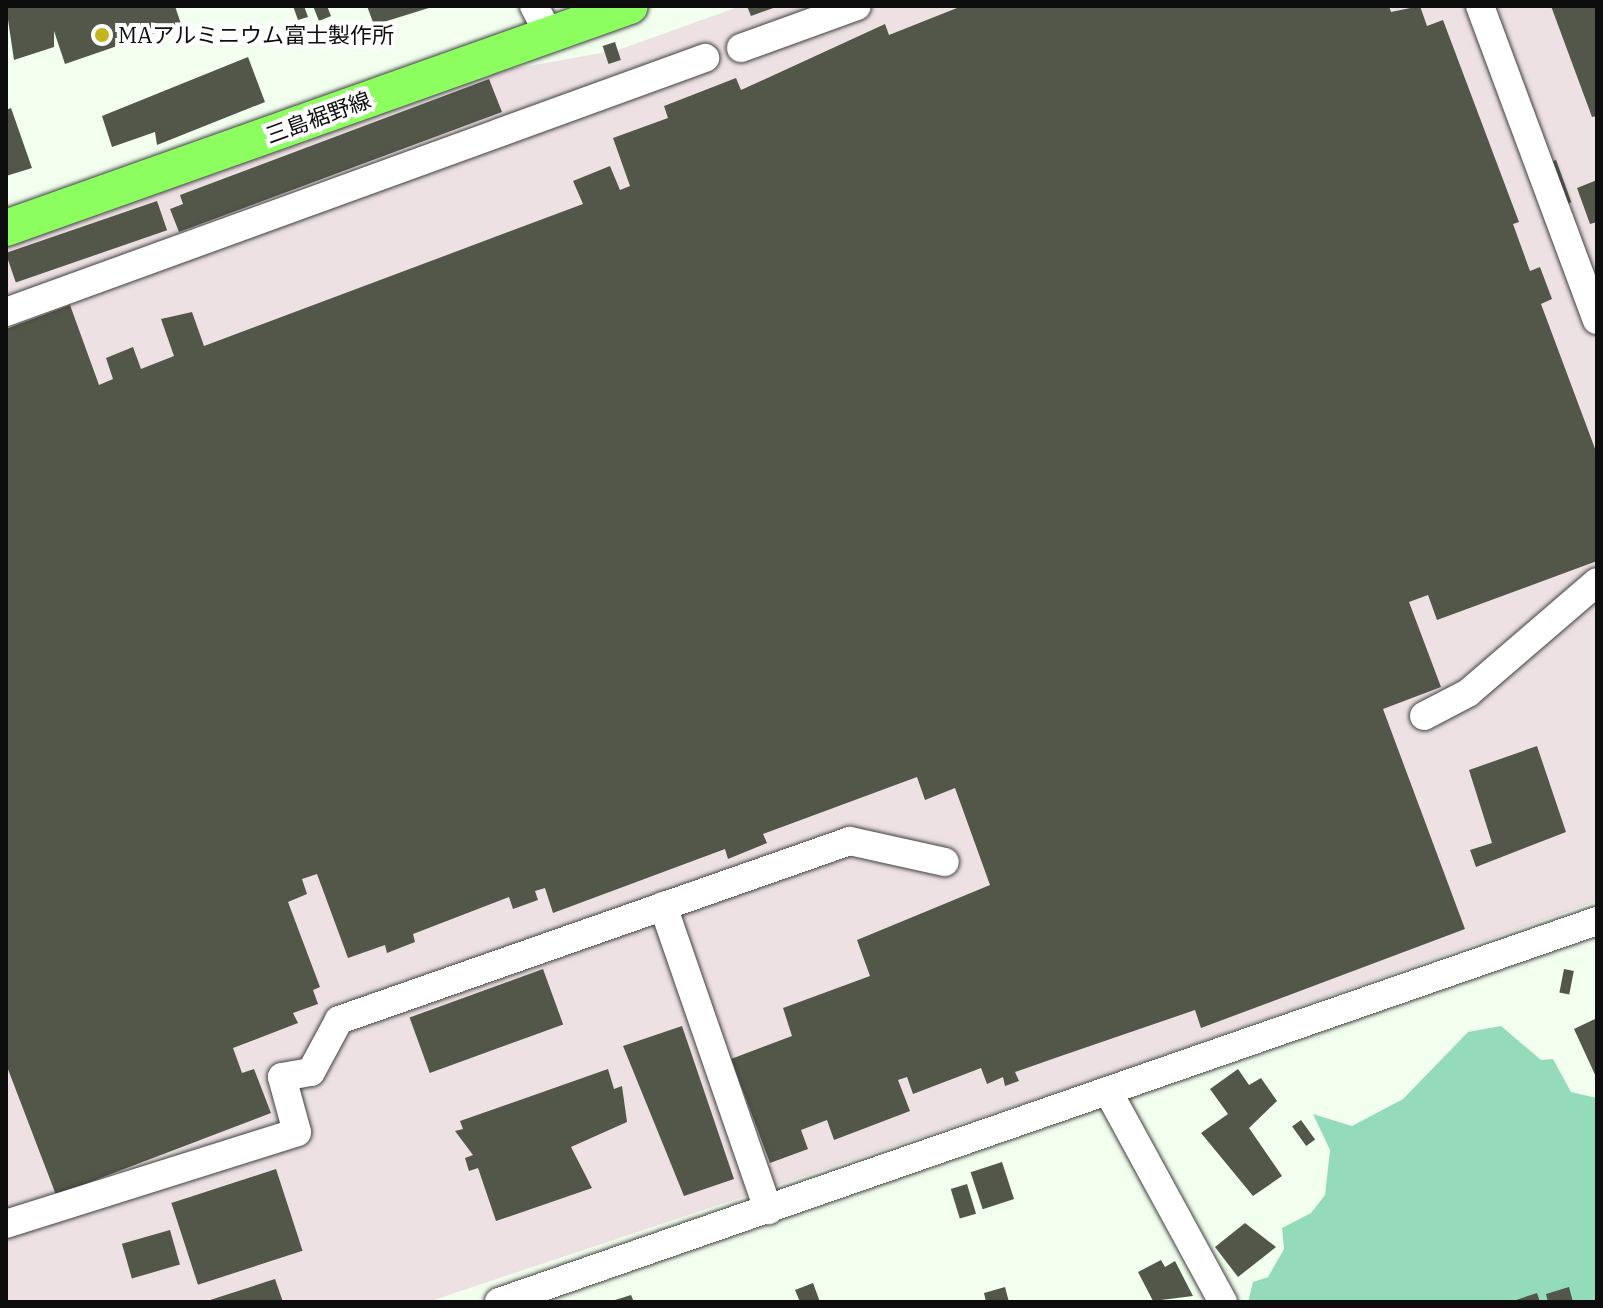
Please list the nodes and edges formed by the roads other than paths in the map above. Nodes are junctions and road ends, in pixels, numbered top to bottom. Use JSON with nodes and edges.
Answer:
{"nodes":[{"id":1,"x":630,"y":6,"type":"edge"},
{"id":2,"x":857,"y":6,"type":"edge"},
{"id":3,"x":1480,"y":6,"type":"edge"},
{"id":4,"x":542,"y":20,"type":"edge"},
{"id":5,"x":741,"y":48,"type":"dead end"},
{"id":6,"x":705,"y":58,"type":"dead end"},
{"id":7,"x":6,"y":228,"type":"edge"},
{"id":8,"x":6,"y":312,"type":"edge"},
{"id":9,"x":1597,"y":320,"type":"edge"},
{"id":10,"x":1597,"y":582,"type":"edge"},
{"id":11,"x":1424,"y":716,"type":"dead end"},
{"id":12,"x":945,"y":862,"type":"dead end"},
{"id":13,"x":663,"y":906,"type":"junction"},
{"id":14,"x":1597,"y":921,"type":"edge"},
{"id":15,"x":1109,"y":1093,"type":"junction"},
{"id":16,"x":768,"y":1210,"type":"junction"},
{"id":17,"x":9,"y":1216,"type":"edge"},
{"id":18,"x":499,"y":1302,"type":"edge"},
{"id":19,"x":1223,"y":1302,"type":"edge"}],
"edges":[{"from":1,"to":4,"type":"main road","name":"三島裾野線"},
{"from":2,"to":5,"type":"street"},
{"from":3,"to":9,"type":"street"},
{"from":4,"to":7,"type":"main road","name":"三島裾野線"},
{"from":6,"to":8,"type":"street"},
{"from":10,"to":11,"type":"street"},
{"from":12,"to":13,"type":"street"},
{"from":13,"to":16,"type":"street"},
{"from":13,"to":17,"type":"street"},
{"from":14,"to":15,"type":"street"},
{"from":15,"to":16,"type":"street"},
{"from":15,"to":19,"type":"street"},
{"from":16,"to":18,"type":"street"}]}
